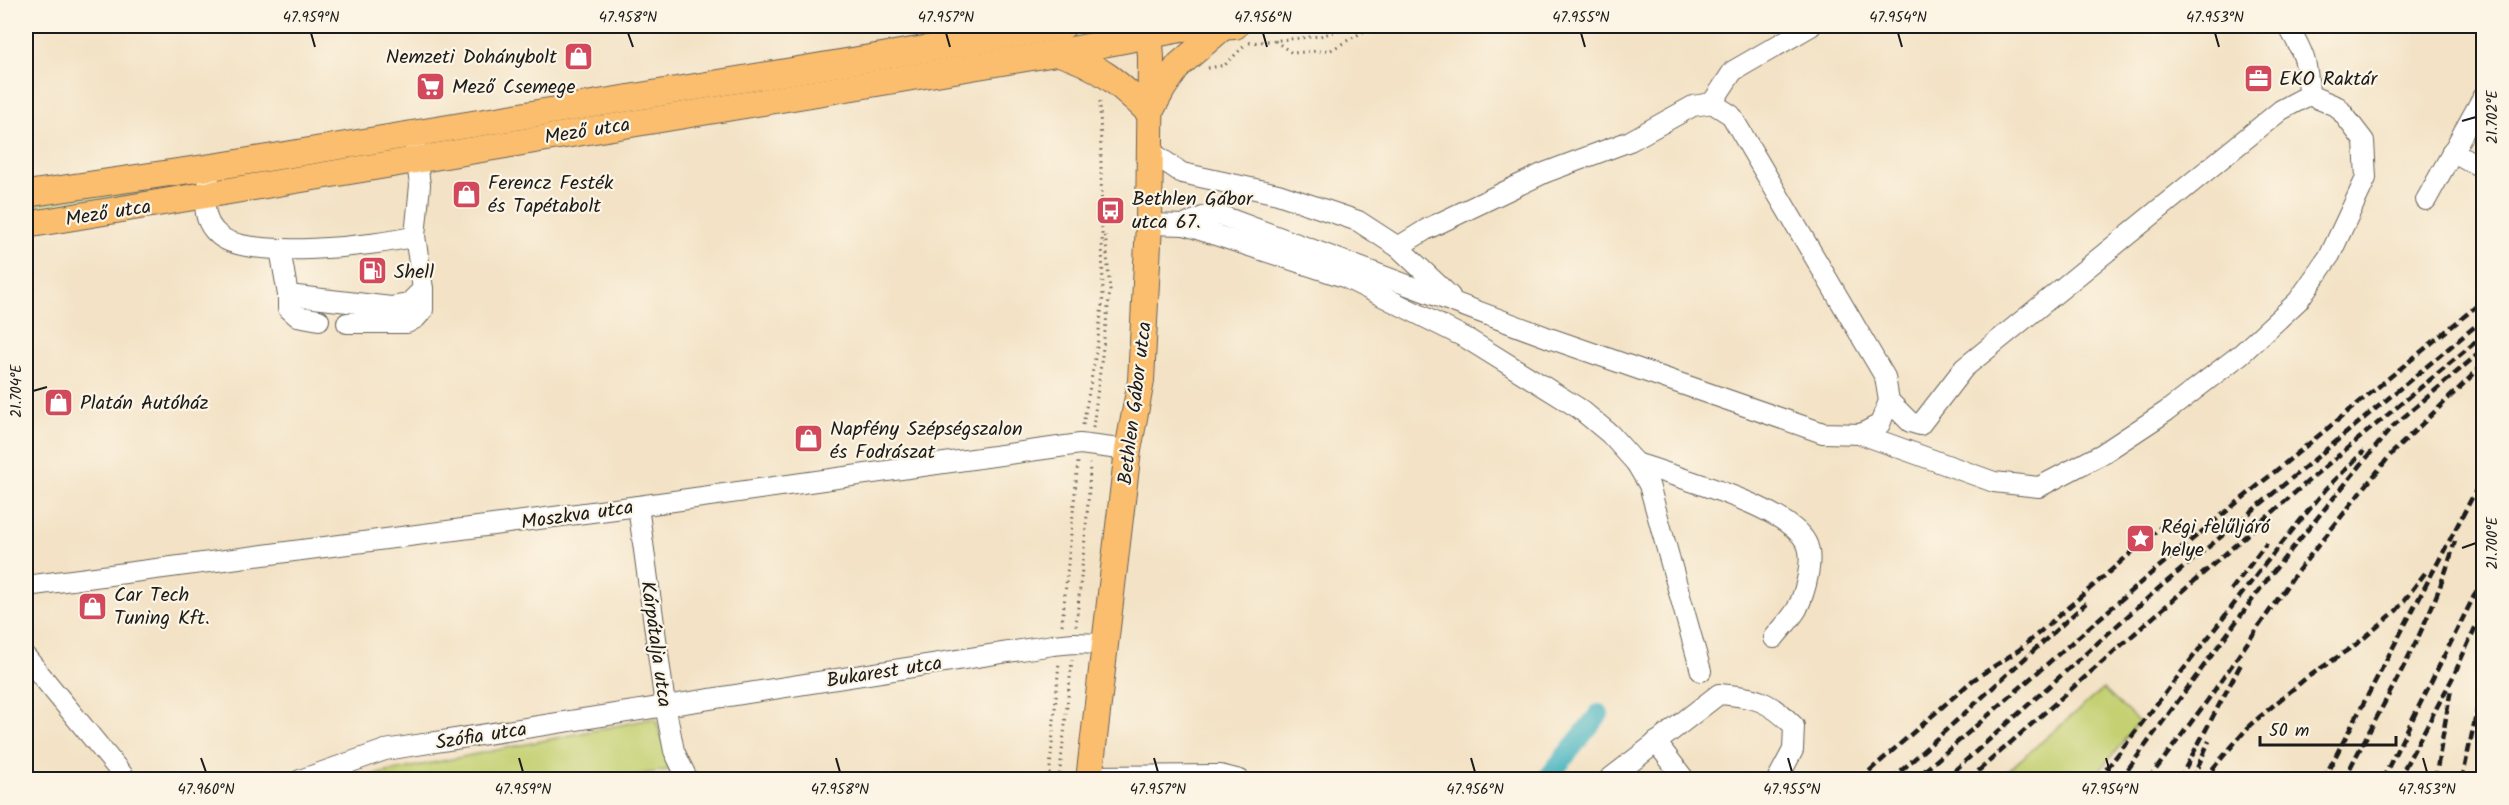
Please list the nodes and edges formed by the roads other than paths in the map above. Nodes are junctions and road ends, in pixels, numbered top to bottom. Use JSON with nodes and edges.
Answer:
{"nodes":[{"id":1,"x":1063,"y":26,"type":"edge"},
{"id":2,"x":1229,"y":26,"type":"edge"},
{"id":3,"x":1811,"y":26,"type":"edge"},
{"id":4,"x":2288,"y":26,"type":"edge"},
{"id":5,"x":1149,"y":31,"type":"edge"},
{"id":6,"x":1056,"y":53,"type":"junction"},
{"id":7,"x":2309,"y":95,"type":"junction"},
{"id":8,"x":2484,"y":95,"type":"edge"},
{"id":9,"x":1712,"y":103,"type":"junction"},
{"id":10,"x":1150,"y":113,"type":"junction"},
{"id":11,"x":402,"y":135,"type":"junction"},
{"id":12,"x":1150,"y":151,"type":"junction"},
{"id":13,"x":2452,"y":151,"type":"junction"},
{"id":14,"x":418,"y":158,"type":"junction"},
{"id":15,"x":225,"y":165,"type":"junction"},
{"id":16,"x":2484,"y":169,"type":"edge"},
{"id":17,"x":26,"y":194,"type":"edge"},
{"id":18,"x":207,"y":195,"type":"junction"},
{"id":19,"x":2427,"y":200,"type":"dead end"},
{"id":20,"x":1149,"y":224,"type":"junction"},
{"id":21,"x":26,"y":225,"type":"edge"},
{"id":22,"x":1185,"y":225,"type":"junction"},
{"id":23,"x":415,"y":236,"type":"junction"},
{"id":24,"x":1398,"y":247,"type":"junction"},
{"id":25,"x":280,"y":249,"type":"junction"},
{"id":26,"x":423,"y":289,"type":"junction"},
{"id":27,"x":288,"y":295,"type":"junction"},
{"id":28,"x":1459,"y":304,"type":"junction"},
{"id":29,"x":319,"y":320,"type":"dead end"},
{"id":30,"x":346,"y":323,"type":"dead end"},
{"id":31,"x":1889,"y":401,"type":"junction"},
{"id":32,"x":1861,"y":434,"type":"junction"},
{"id":33,"x":1128,"y":450,"type":"junction"},
{"id":34,"x":1636,"y":463,"type":"junction"},
{"id":35,"x":638,"y":506,"type":"junction"},
{"id":36,"x":26,"y":586,"type":"edge"},
{"id":37,"x":1774,"y":638,"type":"dead end"},
{"id":38,"x":1104,"y":644,"type":"junction"},
{"id":39,"x":26,"y":657,"type":"edge"},
{"id":40,"x":1701,"y":671,"type":"dead end"},
{"id":41,"x":665,"y":705,"type":"junction"},
{"id":42,"x":1656,"y":742,"type":"junction"},
{"id":43,"x":1129,"y":777,"type":"edge"},
{"id":44,"x":1089,"y":778,"type":"edge"},
{"id":45,"x":127,"y":780,"type":"edge"},
{"id":46,"x":300,"y":780,"type":"edge"},
{"id":47,"x":688,"y":780,"type":"edge"},
{"id":48,"x":1240,"y":780,"type":"edge"},
{"id":49,"x":1608,"y":780,"type":"edge"},
{"id":50,"x":1685,"y":780,"type":"edge"},
{"id":51,"x":1777,"y":780,"type":"edge"}],
"edges":[{"from":1,"to":11,"type":"main road","name":"Mező utca"},
{"from":2,"to":5,"type":"main road","name":"Mező utca"},
{"from":2,"to":10,"type":"main road"},
{"from":3,"to":9,"type":"street"},
{"from":4,"to":7,"type":"street"},
{"from":5,"to":6,"type":"main road","name":"Mező utca"},
{"from":5,"to":10,"type":"main road","name":"Bethlen Gábor utca"},
{"from":6,"to":10,"type":"main road"},
{"from":6,"to":14,"type":"main road","name":"Mező utca"},
{"from":7,"to":31,"type":"street"},
{"from":7,"to":32,"type":"street"},
{"from":8,"to":13,"type":"street"},
{"from":9,"to":24,"type":"street"},
{"from":9,"to":31,"type":"street"},
{"from":10,"to":12,"type":"main road","name":"Bethlen Gábor utca"},
{"from":11,"to":14,"type":"street"},
{"from":11,"to":15,"type":"main road","name":"Mező utca"},
{"from":12,"to":20,"type":"main road","name":"Bethlen Gábor utca"},
{"from":12,"to":24,"type":"street"},
{"from":13,"to":16,"type":"street"},
{"from":13,"to":19,"type":"street"},
{"from":14,"to":18,"type":"main road","name":"Mező utca"},
{"from":14,"to":23,"type":"street"},
{"from":15,"to":17,"type":"main road","name":"Mező utca"},
{"from":15,"to":18,"type":"street"},
{"from":18,"to":21,"type":"main road","name":"Mező utca"},
{"from":18,"to":25,"type":"street"},
{"from":20,"to":22,"type":"street"},
{"from":20,"to":33,"type":"main road","name":"Bethlen Gábor utca"},
{"from":22,"to":28,"type":"street"},
{"from":22,"to":34,"type":"street"},
{"from":23,"to":25,"type":"street"},
{"from":23,"to":26,"type":"street"},
{"from":24,"to":28,"type":"street"},
{"from":25,"to":27,"type":"street"},
{"from":26,"to":27,"type":"street"},
{"from":26,"to":30,"type":"street"},
{"from":27,"to":29,"type":"street"},
{"from":28,"to":32,"type":"street"},
{"from":31,"to":32,"type":"street"},
{"from":33,"to":35,"type":"street","name":"Moszkva utca"},
{"from":33,"to":38,"type":"main road","name":"Bethlen Gábor utca"},
{"from":34,"to":37,"type":"street"},
{"from":34,"to":40,"type":"street"},
{"from":35,"to":36,"type":"street","name":"Moszkva utca"},
{"from":35,"to":41,"type":"street","name":"Kárpátalja utca"},
{"from":38,"to":41,"type":"street","name":"Bukarest utca"},
{"from":38,"to":44,"type":"main road","name":"Bethlen Gábor utca"},
{"from":39,"to":45,"type":"street"},
{"from":41,"to":46,"type":"street","name":"Szófia utca"},
{"from":41,"to":47,"type":"street","name":"Kárpátalja utca"},
{"from":42,"to":49,"type":"street"},
{"from":42,"to":50,"type":"street"},
{"from":42,"to":51,"type":"street"},
{"from":43,"to":44,"type":"street"},
{"from":43,"to":48,"type":"street"}]}
